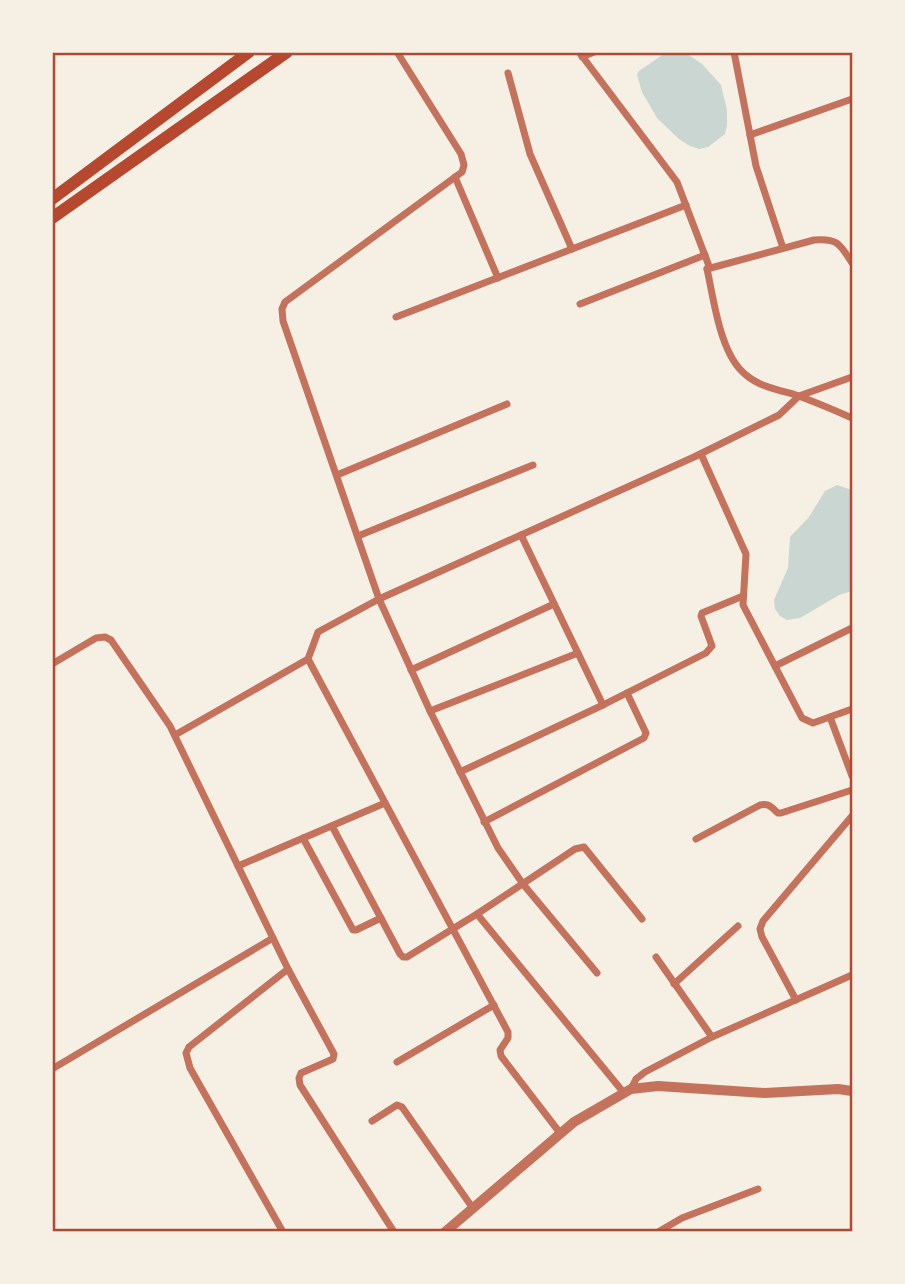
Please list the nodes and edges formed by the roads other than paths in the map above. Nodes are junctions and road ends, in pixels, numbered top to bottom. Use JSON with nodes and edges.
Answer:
{"nodes":[{"id":1,"x":250,"y":52,"type":"edge"},
{"id":2,"x":287,"y":52,"type":"edge"},
{"id":3,"x":397,"y":52,"type":"edge"},
{"id":4,"x":594,"y":52,"type":"edge"},
{"id":5,"x":734,"y":52,"type":"edge"},
{"id":6,"x":581,"y":55,"type":"edge"},
{"id":7,"x":508,"y":73,"type":"dead end"},
{"id":8,"x":852,"y":99,"type":"edge"},
{"id":9,"x":750,"y":135,"type":"junction"},
{"id":10,"x":455,"y":177,"type":"junction"},
{"id":11,"x":52,"y":199,"type":"edge"},
{"id":12,"x":686,"y":205,"type":"junction"},
{"id":13,"x":52,"y":218,"type":"edge"},
{"id":14,"x":852,"y":244,"type":"edge"},
{"id":15,"x":783,"y":248,"type":"junction"},
{"id":16,"x":843,"y":248,"type":"junction"},
{"id":17,"x":572,"y":249,"type":"junction"},
{"id":18,"x":705,"y":256,"type":"junction"},
{"id":19,"x":852,"y":263,"type":"edge"},
{"id":20,"x":708,"y":269,"type":"junction"},
{"id":21,"x":498,"y":278,"type":"junction"},
{"id":22,"x":580,"y":304,"type":"dead end"},
{"id":23,"x":396,"y":317,"type":"dead end"},
{"id":24,"x":852,"y":377,"type":"edge"},
{"id":25,"x":799,"y":396,"type":"junction"},
{"id":26,"x":507,"y":404,"type":"dead end"},
{"id":27,"x":852,"y":418,"type":"edge"},
{"id":28,"x":701,"y":454,"type":"junction"},
{"id":29,"x":533,"y":465,"type":"dead end"},
{"id":30,"x":337,"y":475,"type":"junction"},
{"id":31,"x":358,"y":536,"type":"junction"},
{"id":32,"x":521,"y":536,"type":"junction"},
{"id":33,"x":743,"y":596,"type":"junction"},
{"id":34,"x":379,"y":599,"type":"junction"},
{"id":35,"x":554,"y":604,"type":"junction"},
{"id":36,"x":852,"y":628,"type":"edge"},
{"id":37,"x":578,"y":653,"type":"junction"},
{"id":38,"x":308,"y":659,"type":"junction"},
{"id":39,"x":52,"y":664,"type":"edge"},
{"id":40,"x":775,"y":666,"type":"junction"},
{"id":41,"x":411,"y":670,"type":"junction"},
{"id":42,"x":627,"y":693,"type":"junction"},
{"id":43,"x":603,"y":705,"type":"junction"},
{"id":44,"x":852,"y":709,"type":"edge"},
{"id":45,"x":430,"y":711,"type":"junction"},
{"id":46,"x":830,"y":717,"type":"junction"},
{"id":47,"x":175,"y":735,"type":"junction"},
{"id":48,"x":460,"y":772,"type":"junction"},
{"id":49,"x":852,"y":776,"type":"edge"},
{"id":50,"x":852,"y":790,"type":"edge"},
{"id":51,"x":385,"y":803,"type":"junction"},
{"id":52,"x":852,"y":818,"type":"edge"},
{"id":53,"x":484,"y":822,"type":"junction"},
{"id":54,"x":332,"y":826,"type":"junction"},
{"id":55,"x":303,"y":838,"type":"junction"},
{"id":56,"x":696,"y":839,"type":"dead end"},
{"id":57,"x":238,"y":866,"type":"junction"},
{"id":58,"x":523,"y":884,"type":"junction"},
{"id":59,"x":477,"y":914,"type":"junction"},
{"id":60,"x":381,"y":918,"type":"junction"},
{"id":61,"x":642,"y":919,"type":"dead end"},
{"id":62,"x":738,"y":926,"type":"dead end"},
{"id":63,"x":453,"y":929,"type":"junction"},
{"id":64,"x":273,"y":938,"type":"junction"},
{"id":65,"x":656,"y":957,"type":"dead end"},
{"id":66,"x":288,"y":969,"type":"junction"},
{"id":67,"x":597,"y":973,"type":"dead end"},
{"id":68,"x":852,"y":975,"type":"edge"},
{"id":69,"x":674,"y":984,"type":"junction"},
{"id":70,"x":796,"y":1000,"type":"junction"},
{"id":71,"x":494,"y":1005,"type":"junction"},
{"id":72,"x":712,"y":1037,"type":"junction"},
{"id":73,"x":397,"y":1062,"type":"dead end"},
{"id":74,"x":52,"y":1069,"type":"edge"},
{"id":75,"x":627,"y":1091,"type":"junction"},
{"id":76,"x":852,"y":1091,"type":"edge"},
{"id":77,"x":372,"y":1121,"type":"dead end"},
{"id":78,"x":560,"y":1133,"type":"junction"},
{"id":79,"x":758,"y":1189,"type":"dead end"},
{"id":80,"x":471,"y":1208,"type":"junction"},
{"id":81,"x":664,"y":1230,"type":"edge"},
{"id":82,"x":283,"y":1231,"type":"edge"},
{"id":83,"x":394,"y":1231,"type":"edge"},
{"id":84,"x":445,"y":1231,"type":"edge"}],
"edges":[{"from":1,"to":11,"type":"highway"},
{"from":2,"to":13,"type":"highway"},
{"from":3,"to":10,"type":"street"},
{"from":4,"to":6,"type":"street"},
{"from":5,"to":9,"type":"street"},
{"from":6,"to":12,"type":"street"},
{"from":7,"to":17,"type":"street"},
{"from":8,"to":9,"type":"street"},
{"from":9,"to":15,"type":"street"},
{"from":10,"to":21,"type":"street"},
{"from":10,"to":30,"type":"street"},
{"from":12,"to":17,"type":"street"},
{"from":12,"to":18,"type":"street"},
{"from":14,"to":16,"type":"street"},
{"from":15,"to":16,"type":"street"},
{"from":15,"to":20,"type":"street"},
{"from":16,"to":19,"type":"street"},
{"from":17,"to":21,"type":"street"},
{"from":18,"to":20,"type":"street"},
{"from":18,"to":22,"type":"street"},
{"from":20,"to":25,"type":"street"},
{"from":21,"to":23,"type":"street"},
{"from":24,"to":25,"type":"street"},
{"from":25,"to":27,"type":"street"},
{"from":25,"to":28,"type":"street"},
{"from":26,"to":30,"type":"street"},
{"from":28,"to":32,"type":"street"},
{"from":28,"to":33,"type":"street"},
{"from":29,"to":31,"type":"street"},
{"from":30,"to":31,"type":"street"},
{"from":31,"to":34,"type":"street"},
{"from":32,"to":34,"type":"street"},
{"from":32,"to":35,"type":"street"},
{"from":33,"to":40,"type":"street"},
{"from":33,"to":42,"type":"street"},
{"from":34,"to":38,"type":"street"},
{"from":34,"to":41,"type":"street"},
{"from":35,"to":37,"type":"street"},
{"from":35,"to":41,"type":"street"},
{"from":36,"to":40,"type":"street"},
{"from":37,"to":43,"type":"street"},
{"from":37,"to":45,"type":"street"},
{"from":38,"to":47,"type":"street"},
{"from":38,"to":51,"type":"street"},
{"from":39,"to":47,"type":"street"},
{"from":40,"to":46,"type":"street"},
{"from":41,"to":45,"type":"street"},
{"from":42,"to":43,"type":"street"},
{"from":42,"to":53,"type":"street"},
{"from":43,"to":48,"type":"street"},
{"from":44,"to":46,"type":"street"},
{"from":45,"to":48,"type":"street"},
{"from":46,"to":49,"type":"street"},
{"from":47,"to":57,"type":"street"},
{"from":48,"to":53,"type":"street"},
{"from":50,"to":56,"type":"street"},
{"from":51,"to":54,"type":"street"},
{"from":51,"to":63,"type":"street"},
{"from":52,"to":70,"type":"street"},
{"from":53,"to":58,"type":"street"},
{"from":54,"to":55,"type":"street"},
{"from":54,"to":60,"type":"street"},
{"from":55,"to":57,"type":"street"},
{"from":55,"to":60,"type":"street"},
{"from":57,"to":64,"type":"street"},
{"from":58,"to":59,"type":"street"},
{"from":58,"to":61,"type":"street"},
{"from":58,"to":67,"type":"street"},
{"from":59,"to":63,"type":"street"},
{"from":59,"to":75,"type":"street"},
{"from":60,"to":63,"type":"street"},
{"from":62,"to":69,"type":"street"},
{"from":63,"to":71,"type":"street"},
{"from":64,"to":66,"type":"street"},
{"from":64,"to":74,"type":"street"},
{"from":65,"to":69,"type":"street"},
{"from":66,"to":82,"type":"street"},
{"from":66,"to":83,"type":"street"},
{"from":68,"to":70,"type":"street"},
{"from":69,"to":72,"type":"street"},
{"from":70,"to":72,"type":"street"},
{"from":71,"to":73,"type":"street"},
{"from":71,"to":78,"type":"street"},
{"from":72,"to":75,"type":"street"},
{"from":75,"to":76,"type":"street"},
{"from":75,"to":78,"type":"street"},
{"from":77,"to":80,"type":"street"},
{"from":78,"to":80,"type":"street"},
{"from":79,"to":81,"type":"street"},
{"from":80,"to":84,"type":"street"}]}
